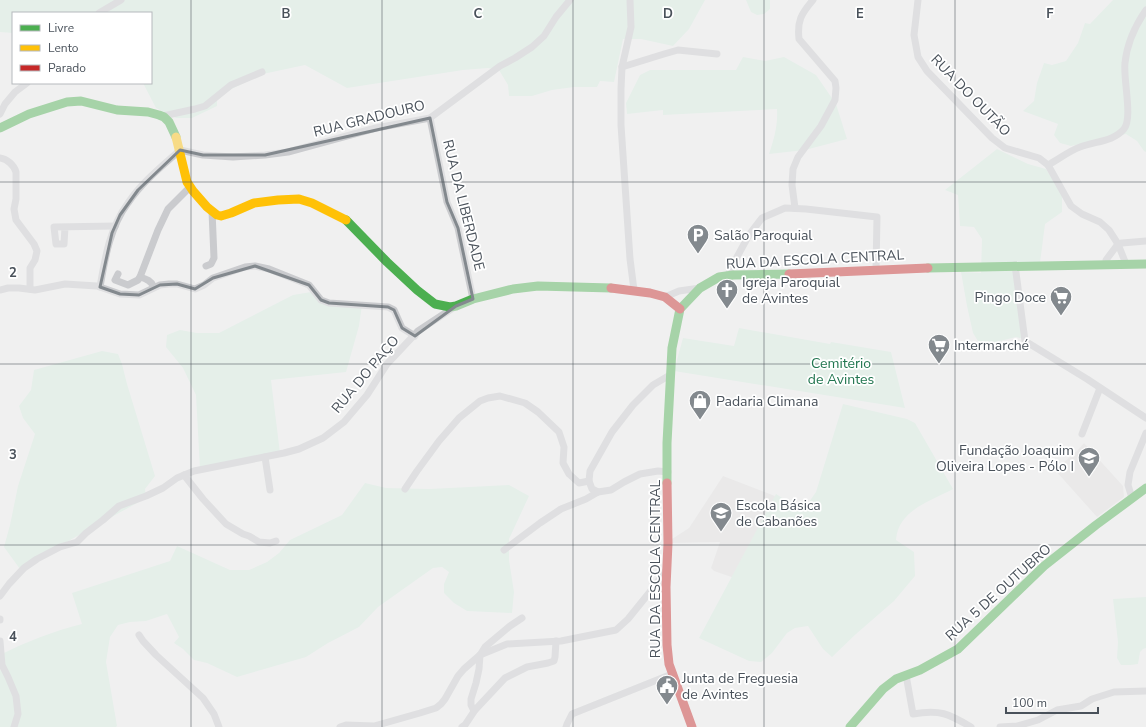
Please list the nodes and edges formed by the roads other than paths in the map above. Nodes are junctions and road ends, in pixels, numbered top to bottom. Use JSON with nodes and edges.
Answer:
{"nodes":[{"id":1,"x":121,"y":0,"type":"edge"},
{"id":2,"x":570,"y":0,"type":"edge"},
{"id":3,"x":630,"y":0,"type":"edge"},
{"id":4,"x":813,"y":0,"type":"edge"},
{"id":5,"x":918,"y":0,"type":"edge"},
{"id":6,"x":1146,"y":10,"type":"edge"},
{"id":7,"x":102,"y":12,"type":"edge"},
{"id":8,"x":717,"y":54,"type":"dead end"},
{"id":9,"x":622,"y":67,"type":"junction"},
{"id":10,"x":262,"y":72,"type":"dead end"},
{"id":11,"x":26,"y":84,"type":"edge"},
{"id":12,"x":0,"y":114,"type":"edge"},
{"id":13,"x":163,"y":116,"type":"junction"},
{"id":14,"x":430,"y":118,"type":"junction"},
{"id":15,"x":0,"y":128,"type":"edge"},
{"id":16,"x":180,"y":150,"type":"junction"},
{"id":17,"x":0,"y":158,"type":"edge"},
{"id":18,"x":1048,"y":165,"type":"junction"},
{"id":19,"x":190,"y":187,"type":"junction"},
{"id":20,"x":795,"y":208,"type":"junction"},
{"id":21,"x":212,"y":211,"type":"junction"},
{"id":22,"x":115,"y":226,"type":"junction"},
{"id":23,"x":64,"y":227,"type":"dead end"},
{"id":24,"x":1146,"y":241,"type":"edge"},
{"id":25,"x":1118,"y":244,"type":"junction"},
{"id":26,"x":1106,"y":264,"type":"junction"},
{"id":27,"x":1126,"y":264,"type":"junction"},
{"id":28,"x":1146,"y":264,"type":"edge"},
{"id":29,"x":1015,"y":265,"type":"junction"},
{"id":30,"x":206,"y":266,"type":"dead end"},
{"id":31,"x":876,"y":270,"type":"junction"},
{"id":32,"x":118,"y":274,"type":"dead end"},
{"id":33,"x":728,"y":275,"type":"junction"},
{"id":34,"x":140,"y":277,"type":"junction"},
{"id":35,"x":100,"y":287,"type":"junction"},
{"id":36,"x":154,"y":287,"type":"junction"},
{"id":37,"x":700,"y":288,"type":"junction"},
{"id":38,"x":30,"y":289,"type":"junction"},
{"id":39,"x":0,"y":290,"type":"edge"},
{"id":40,"x":634,"y":290,"type":"junction"},
{"id":41,"x":665,"y":297,"type":"junction"},
{"id":42,"x":473,"y":299,"type":"junction"},
{"id":43,"x":456,"y":306,"type":"junction"},
{"id":44,"x":680,"y":309,"type":"junction"},
{"id":45,"x":415,"y":336,"type":"junction"},
{"id":46,"x":670,"y":375,"type":"junction"},
{"id":47,"x":1100,"y":388,"type":"junction"},
{"id":48,"x":1146,"y":418,"type":"edge"},
{"id":49,"x":1146,"y":433,"type":"edge"},
{"id":50,"x":1082,"y":434,"type":"dead end"},
{"id":51,"x":265,"y":457,"type":"junction"},
{"id":52,"x":668,"y":472,"type":"junction"},
{"id":53,"x":184,"y":475,"type":"junction"},
{"id":54,"x":589,"y":481,"type":"junction"},
{"id":55,"x":405,"y":489,"type":"dead end"},
{"id":56,"x":1146,"y":489,"type":"edge"},
{"id":57,"x":270,"y":490,"type":"dead end"},
{"id":58,"x":598,"y":492,"type":"junction"},
{"id":59,"x":1132,"y":498,"type":"junction"},
{"id":60,"x":276,"y":542,"type":"dead end"},
{"id":61,"x":504,"y":550,"type":"dead end"},
{"id":62,"x":667,"y":568,"type":"junction"},
{"id":63,"x":0,"y":596,"type":"edge"},
{"id":64,"x":522,"y":618,"type":"dead end"},
{"id":65,"x":139,"y":635,"type":"dead end"},
{"id":66,"x":0,"y":641,"type":"edge"},
{"id":67,"x":556,"y":641,"type":"junction"},
{"id":68,"x":480,"y":655,"type":"junction"},
{"id":69,"x":672,"y":674,"type":"junction"},
{"id":70,"x":906,"y":675,"type":"junction"},
{"id":71,"x":1146,"y":691,"type":"edge"},
{"id":72,"x":475,"y":710,"type":"junction"},
{"id":73,"x":14,"y":727,"type":"edge"},
{"id":74,"x":219,"y":727,"type":"edge"},
{"id":75,"x":340,"y":727,"type":"edge"},
{"id":76,"x":462,"y":727,"type":"edge"},
{"id":77,"x":566,"y":727,"type":"edge"},
{"id":78,"x":692,"y":727,"type":"edge"},
{"id":79,"x":850,"y":727,"type":"edge"},
{"id":80,"x":972,"y":727,"type":"edge"},
{"id":81,"x":1000,"y":727,"type":"edge"}],
"edges":[{"from":1,"to":7,"type":"street"},
{"from":2,"to":14,"type":"street","name":"RUA GRADOURO"},
{"from":3,"to":9,"type":"street"},
{"from":4,"to":20,"type":"street"},
{"from":5,"to":18,"type":"street","name":"RUA DO OUTÃO"},
{"from":6,"to":18,"type":"street"},
{"from":8,"to":9,"type":"street"},
{"from":9,"to":40,"type":"street"},
{"from":10,"to":13,"type":"street"},
{"from":11,"to":12,"type":"street"},
{"from":13,"to":15,"type":"street"},
{"from":13,"to":16,"type":"street"},
{"from":14,"to":16,"type":"street","name":"RUA GRADOURO"},
{"from":14,"to":42,"type":"street","name":"RUA DA LIBERDADE"},
{"from":16,"to":19,"type":"street"},
{"from":16,"to":22,"type":"street"},
{"from":17,"to":38,"type":"street"},
{"from":18,"to":25,"type":"street"},
{"from":19,"to":21,"type":"street"},
{"from":19,"to":34,"type":"street"},
{"from":20,"to":31,"type":"street"},
{"from":20,"to":33,"type":"street"},
{"from":21,"to":30,"type":"street"},
{"from":21,"to":43,"type":"street"},
{"from":22,"to":23,"type":"street"},
{"from":22,"to":35,"type":"street"},
{"from":24,"to":25,"type":"street"},
{"from":25,"to":26,"type":"street"},
{"from":25,"to":27,"type":"street"},
{"from":26,"to":27,"type":"street","name":"RUA DA ESCOLA CENTRAL"},
{"from":26,"to":29,"type":"street","name":"RUA DA ESCOLA CENTRAL"},
{"from":27,"to":28,"type":"street","name":"RUA DA ESCOLA CENTRAL"},
{"from":29,"to":31,"type":"street","name":"RUA DA ESCOLA CENTRAL"},
{"from":29,"to":47,"type":"street"},
{"from":31,"to":33,"type":"street","name":"RUA DA ESCOLA CENTRAL"},
{"from":32,"to":34,"type":"street"},
{"from":33,"to":37,"type":"street","name":"RUA DA ESCOLA CENTRAL"},
{"from":34,"to":36,"type":"street"},
{"from":35,"to":36,"type":"street"},
{"from":35,"to":38,"type":"street"},
{"from":36,"to":45,"type":"street"},
{"from":37,"to":41,"type":"street"},
{"from":37,"to":44,"type":"street","name":"RUA DA ESCOLA CENTRAL"},
{"from":38,"to":39,"type":"street"},
{"from":40,"to":41,"type":"street"},
{"from":40,"to":42,"type":"street"},
{"from":41,"to":44,"type":"street"},
{"from":42,"to":43,"type":"street"},
{"from":43,"to":45,"type":"street","name":"RUA DO PAÇO"},
{"from":44,"to":46,"type":"street","name":"RUA DA ESCOLA CENTRAL"},
{"from":45,"to":51,"type":"street","name":"RUA DO PAÇO"},
{"from":46,"to":52,"type":"street","name":"RUA DA ESCOLA CENTRAL"},
{"from":46,"to":54,"type":"street"},
{"from":47,"to":48,"type":"street"},
{"from":47,"to":50,"type":"street"},
{"from":49,"to":59,"type":"street"},
{"from":51,"to":53,"type":"street","name":"RUA DO PAÇO"},
{"from":51,"to":57,"type":"street"},
{"from":52,"to":58,"type":"street"},
{"from":52,"to":62,"type":"street","name":"RUA DA ESCOLA CENTRAL"},
{"from":53,"to":60,"type":"street"},
{"from":53,"to":63,"type":"street","name":"RUA DO PAÇO"},
{"from":54,"to":55,"type":"street"},
{"from":54,"to":58,"type":"street"},
{"from":56,"to":59,"type":"street","name":"RUA 5 DE OUTUBRO"},
{"from":58,"to":61,"type":"street"},
{"from":59,"to":70,"type":"street","name":"RUA 5 DE OUTUBRO"},
{"from":62,"to":67,"type":"street"},
{"from":62,"to":69,"type":"street","name":"RUA DA ESCOLA CENTRAL"},
{"from":64,"to":68,"type":"street"},
{"from":65,"to":74,"type":"street"},
{"from":66,"to":73,"type":"street"},
{"from":67,"to":68,"type":"street"},
{"from":67,"to":72,"type":"street"},
{"from":68,"to":72,"type":"street"},
{"from":68,"to":75,"type":"street"},
{"from":69,"to":77,"type":"street"},
{"from":69,"to":78,"type":"street","name":"RUA DA ESCOLA CENTRAL"},
{"from":70,"to":79,"type":"street","name":"RUA 5 DE OUTUBRO"},
{"from":70,"to":80,"type":"street"},
{"from":71,"to":81,"type":"street"},
{"from":72,"to":76,"type":"street"}]}
